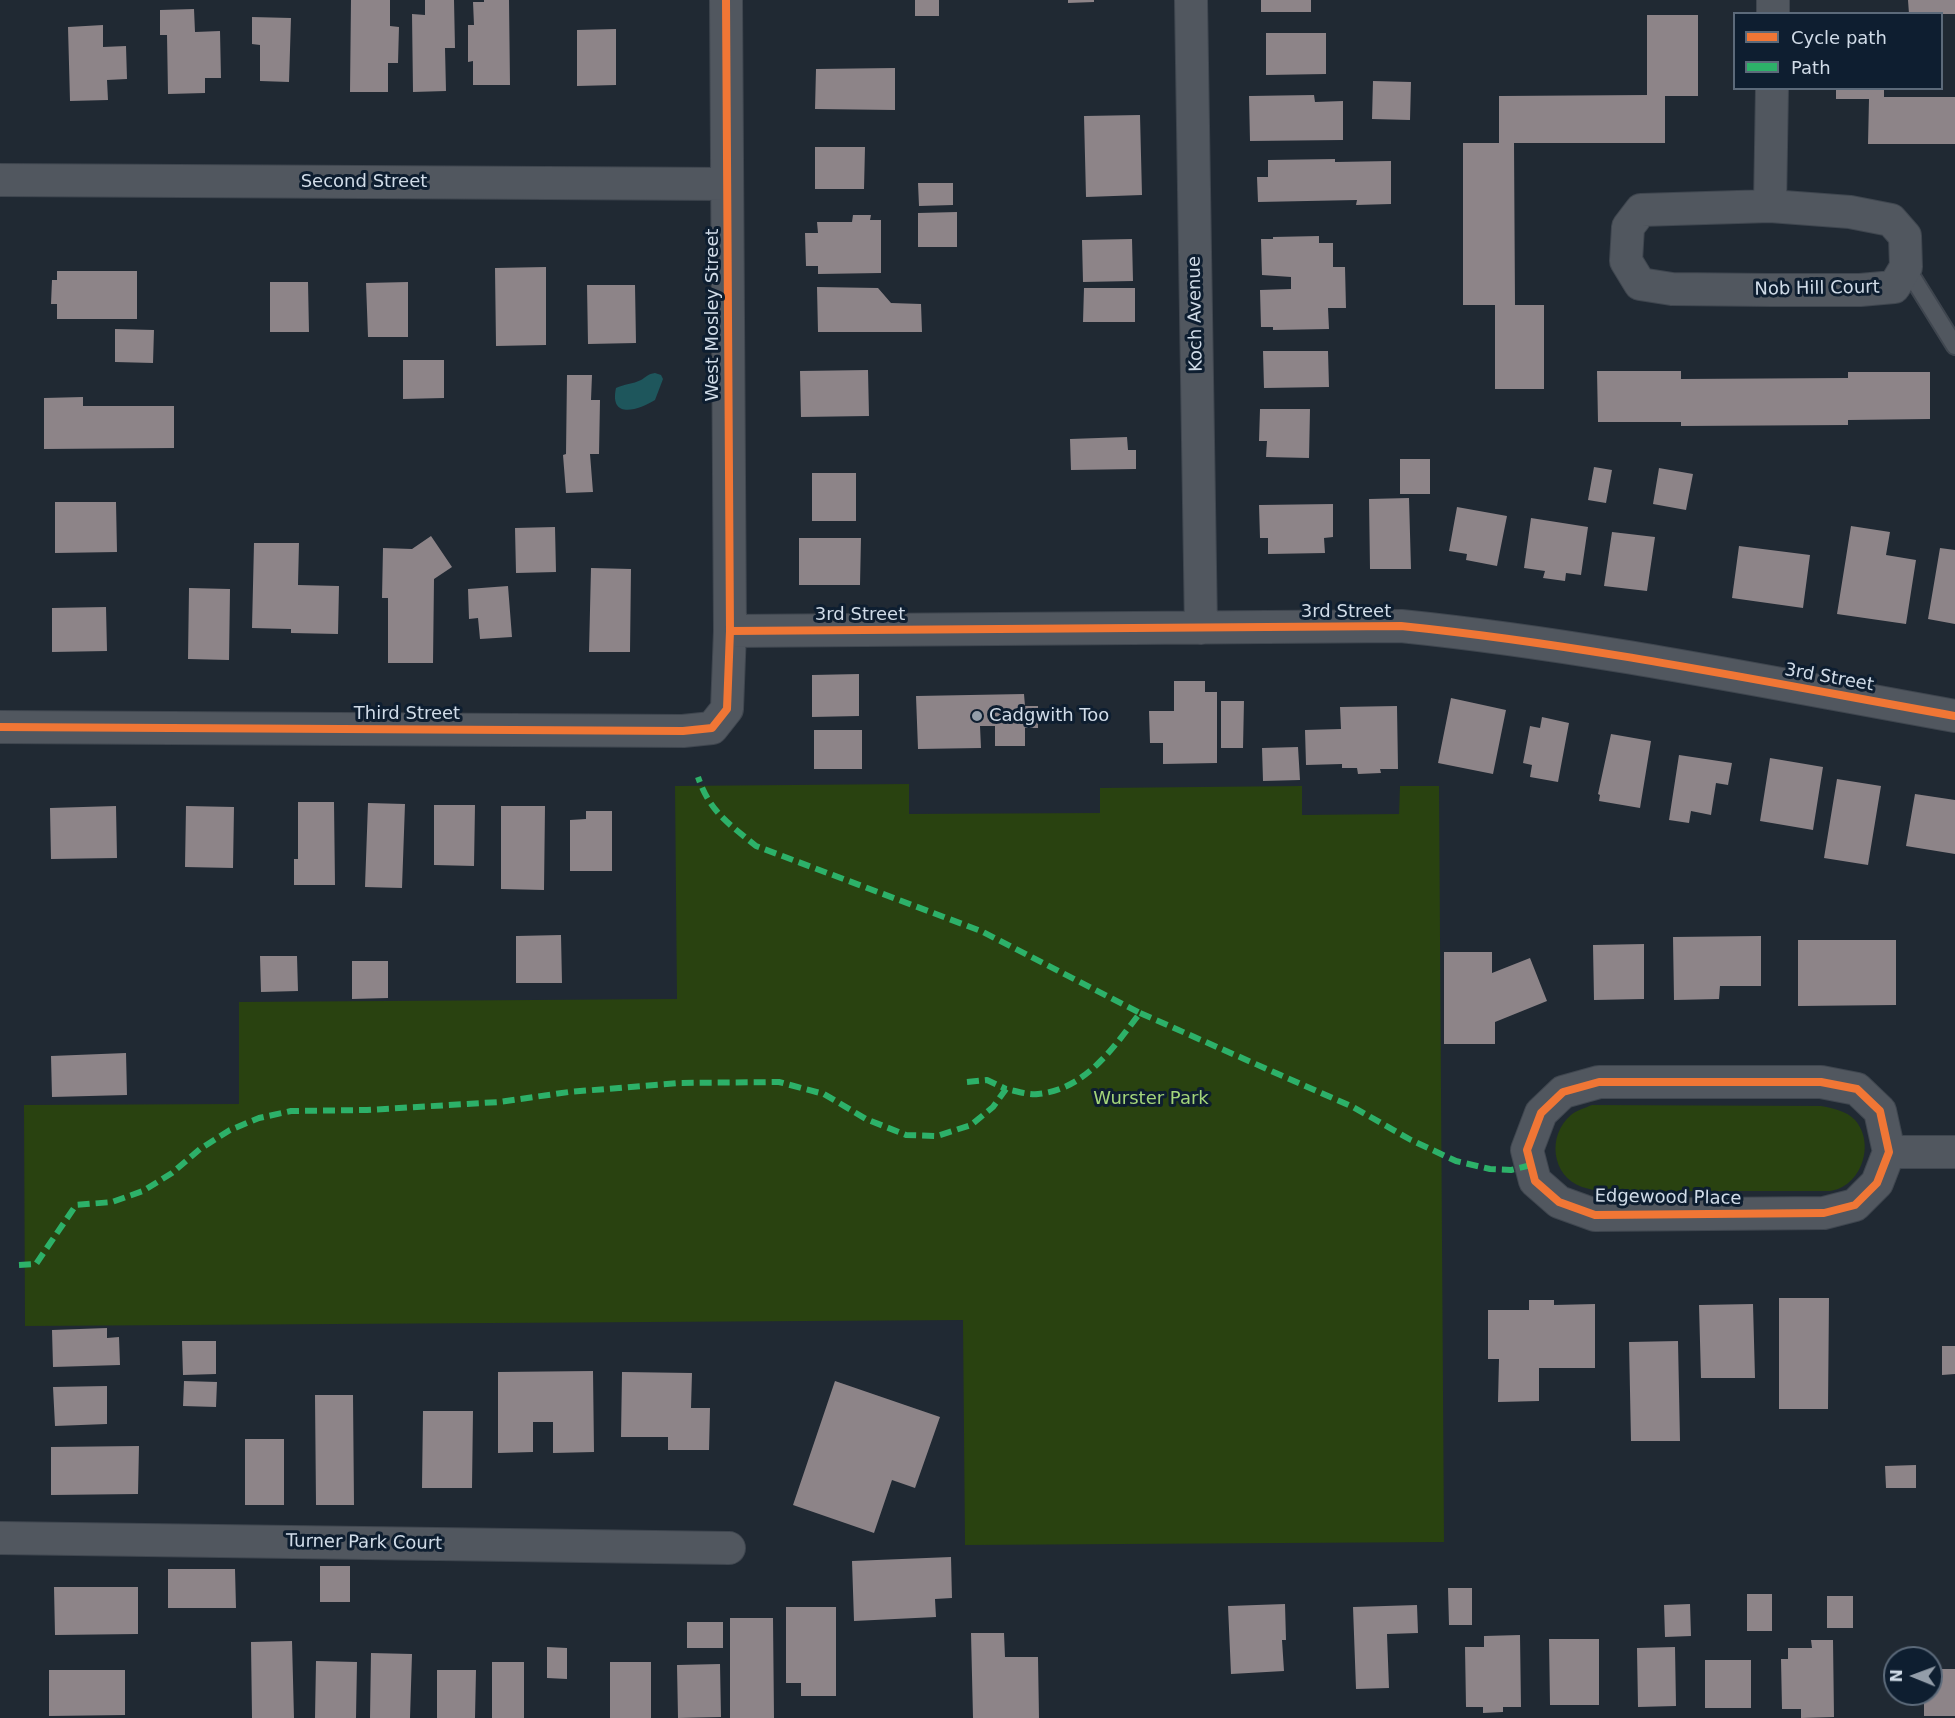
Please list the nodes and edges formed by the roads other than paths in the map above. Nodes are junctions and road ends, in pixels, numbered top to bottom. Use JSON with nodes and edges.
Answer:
{"nodes":[{"id":1,"x":726,"y":0,"type":"edge"},
{"id":2,"x":1191,"y":0,"type":"edge"},
{"id":3,"x":1772,"y":90,"type":"edge"},
{"id":4,"x":0,"y":180,"type":"edge"},
{"id":5,"x":727,"y":184,"type":"junction"},
{"id":6,"x":1770,"y":206,"type":"junction"},
{"id":7,"x":1906,"y":267,"type":"junction"},
{"id":8,"x":1955,"y":346,"type":"edge"},
{"id":9,"x":1201,"y":628,"type":"junction"},
{"id":10,"x":730,"y":631,"type":"junction"},
{"id":11,"x":1955,"y":716,"type":"edge"},
{"id":12,"x":0,"y":727,"type":"edge"},
{"id":13,"x":1888,"y":1152,"type":"junction"},
{"id":14,"x":1955,"y":1152,"type":"edge"},
{"id":15,"x":0,"y":1538,"type":"edge"},
{"id":16,"x":729,"y":1548,"type":"dead end"}],
"edges":[{"from":1,"to":5,"type":"street","name":"West Mosley Street"},
{"from":2,"to":9,"type":"street","name":"Koch Avenue"},
{"from":3,"to":6,"type":"street"},
{"from":4,"to":5,"type":"street","name":"Second Street"},
{"from":5,"to":10,"type":"street","name":"West Mosley Street"},
{"from":6,"to":7,"type":"street","name":"Nob Hill Court"},
{"from":6,"to":7,"type":"street","name":"Nob Hill Court"},
{"from":7,"to":8,"type":"lane"},
{"from":9,"to":10,"type":"street","name":"3rd Street"},
{"from":9,"to":11,"type":"street","name":"3rd Street"},
{"from":10,"to":12,"type":"street","name":"Third Street"},
{"from":13,"to":13,"type":"street","name":"Edgewood Place"},
{"from":13,"to":14,"type":"street"},
{"from":15,"to":16,"type":"street","name":"Turner Park Court"}]}
